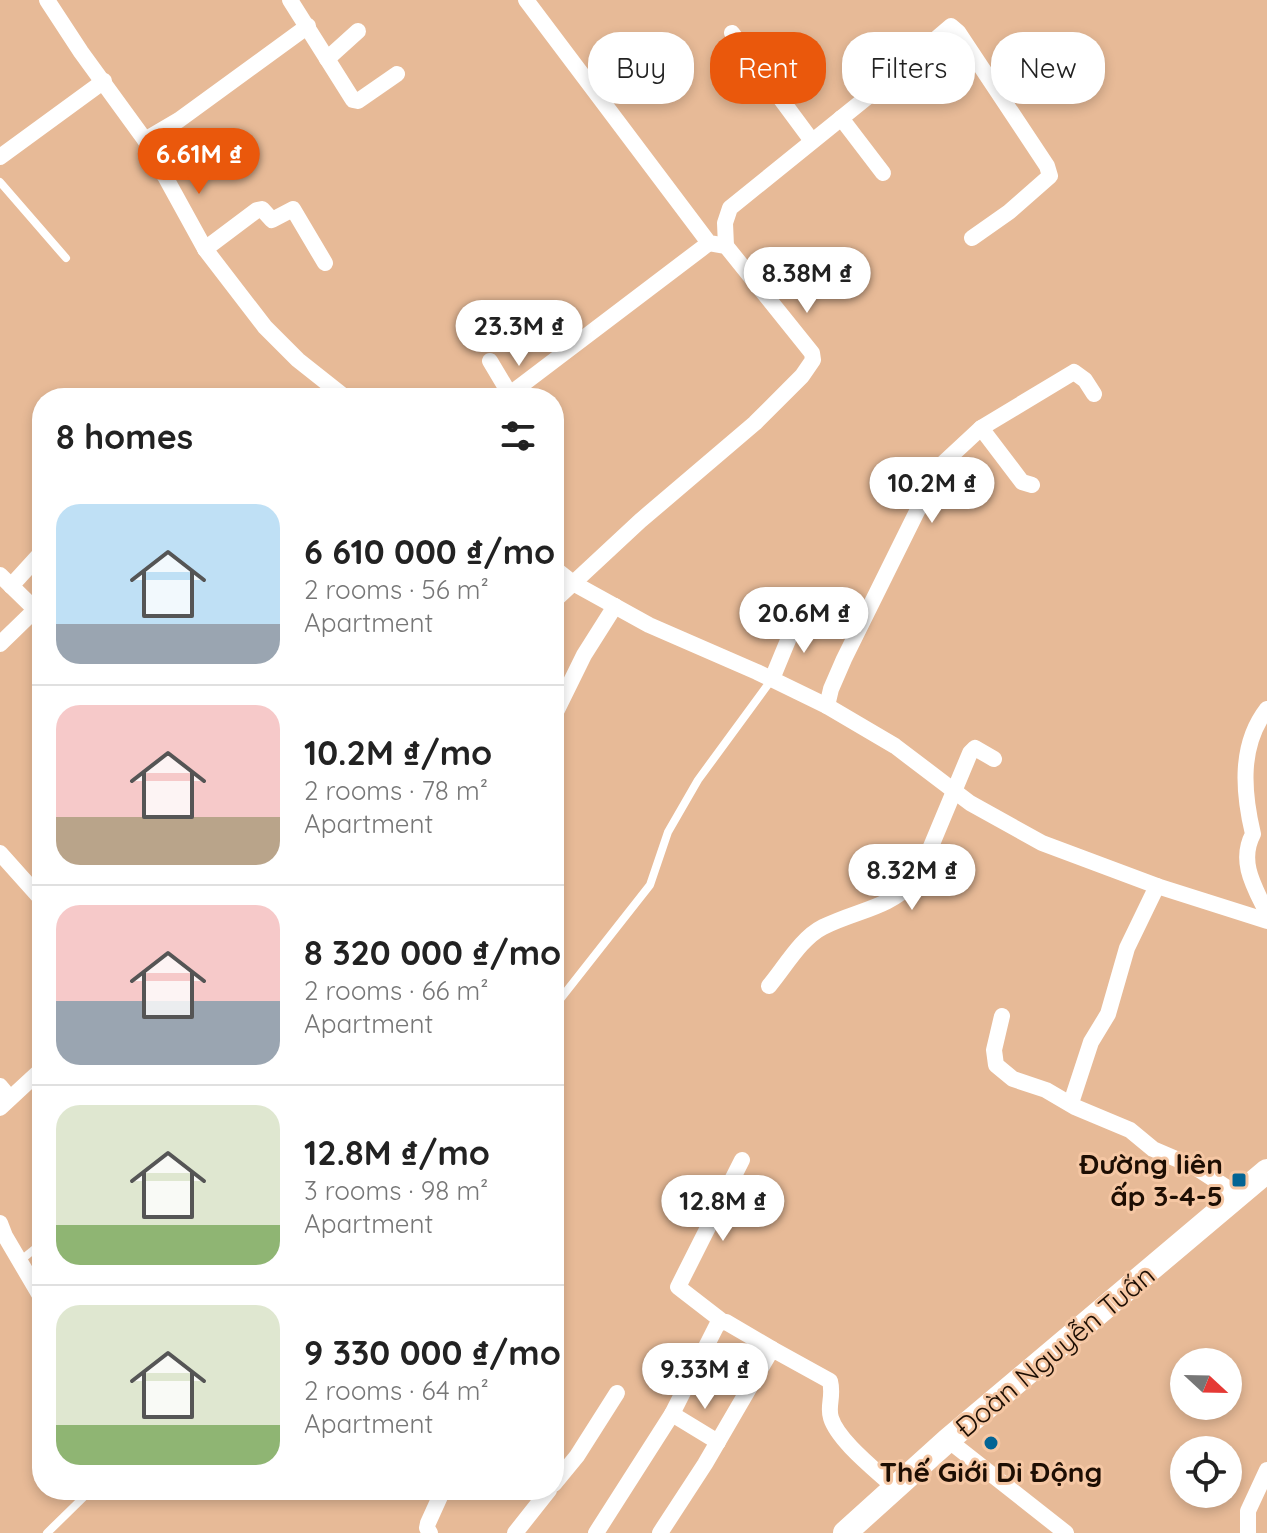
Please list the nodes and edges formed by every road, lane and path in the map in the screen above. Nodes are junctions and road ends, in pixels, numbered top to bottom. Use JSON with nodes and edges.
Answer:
{"nodes":[{"id":1,"x":47,"y":0,"type":"edge"},
{"id":2,"x":290,"y":0,"type":"edge"},
{"id":3,"x":526,"y":0,"type":"edge"},
{"id":4,"x":308,"y":26,"type":"junction"},
{"id":5,"x":358,"y":31,"type":"dead end"},
{"id":6,"x":327,"y":59,"type":"junction"},
{"id":7,"x":397,"y":74,"type":"dead end"},
{"id":8,"x":104,"y":81,"type":"junction"},
{"id":9,"x":785,"y":104,"type":"edge"},
{"id":10,"x":841,"y":118,"type":"junction"},
{"id":11,"x":145,"y":140,"type":"junction"},
{"id":12,"x":812,"y":141,"type":"junction"},
{"id":13,"x":0,"y":157,"type":"edge"},
{"id":14,"x":883,"y":173,"type":"dead end"},
{"id":15,"x":0,"y":182,"type":"edge"},
{"id":16,"x":972,"y":238,"type":"dead end"},
{"id":17,"x":718,"y":244,"type":"junction"},
{"id":18,"x":205,"y":249,"type":"junction"},
{"id":19,"x":66,"y":258,"type":"dead end"},
{"id":20,"x":325,"y":263,"type":"dead end"},
{"id":21,"x":490,"y":361,"type":"dead end"},
{"id":22,"x":328,"y":388,"type":"edge"},
{"id":23,"x":506,"y":388,"type":"edge"},
{"id":24,"x":522,"y":388,"type":"edge"},
{"id":25,"x":1094,"y":394,"type":"dead end"},
{"id":26,"x":981,"y":428,"type":"junction"},
{"id":27,"x":1032,"y":485,"type":"dead end"},
{"id":28,"x":32,"y":560,"type":"edge"},
{"id":29,"x":564,"y":576,"type":"edge"},
{"id":30,"x":6,"y":580,"type":"edge"},
{"id":31,"x":573,"y":583,"type":"junction"},
{"id":32,"x":564,"y":592,"type":"edge"},
{"id":33,"x":32,"y":606,"type":"edge"},
{"id":34,"x":615,"y":606,"type":"junction"},
{"id":35,"x":798,"y":616,"type":"dead end"},
{"id":36,"x":32,"y":619,"type":"edge"},
{"id":37,"x":0,"y":644,"type":"edge"},
{"id":38,"x":772,"y":679,"type":"junction"},
{"id":39,"x":564,"y":696,"type":"edge"},
{"id":40,"x":827,"y":706,"type":"junction"},
{"id":41,"x":1267,"y":709,"type":"edge"},
{"id":42,"x":994,"y":759,"type":"dead end"},
{"id":43,"x":954,"y":790,"type":"junction"},
{"id":44,"x":0,"y":853,"type":"edge"},
{"id":45,"x":1157,"y":886,"type":"junction"},
{"id":46,"x":32,"y":889,"type":"edge"},
{"id":47,"x":1267,"y":913,"type":"edge"},
{"id":48,"x":1267,"y":921,"type":"edge"},
{"id":49,"x":769,"y":986,"type":"dead end"},
{"id":50,"x":564,"y":994,"type":"edge"},
{"id":51,"x":1002,"y":1016,"type":"dead end"},
{"id":52,"x":32,"y":1076,"type":"edge"},
{"id":53,"x":3,"y":1097,"type":"edge"},
{"id":54,"x":1071,"y":1103,"type":"junction"},
{"id":55,"x":742,"y":1160,"type":"dead end"},
{"id":56,"x":1267,"y":1171,"type":"edge"},
{"id":57,"x":1238,"y":1195,"type":"junction"},
{"id":58,"x":0,"y":1223,"type":"edge"},
{"id":59,"x":32,"y":1251,"type":"edge"},
{"id":60,"x":21,"y":1260,"type":"junction"},
{"id":61,"x":32,"y":1280,"type":"edge"},
{"id":62,"x":722,"y":1321,"type":"junction"},
{"id":63,"x":772,"y":1349,"type":"junction"},
{"id":64,"x":617,"y":1393,"type":"dead end"},
{"id":65,"x":672,"y":1414,"type":"junction"},
{"id":66,"x":948,"y":1440,"type":"junction"},
{"id":67,"x":718,"y":1442,"type":"junction"},
{"id":68,"x":1267,"y":1470,"type":"edge"},
{"id":69,"x":564,"y":1472,"type":"edge"},
{"id":70,"x":895,"y":1488,"type":"junction"},
{"id":71,"x":81,"y":1500,"type":"edge"},
{"id":72,"x":438,"y":1500,"type":"edge"},
{"id":73,"x":541,"y":1500,"type":"edge"},
{"id":74,"x":47,"y":1533,"type":"edge"},
{"id":75,"x":430,"y":1533,"type":"edge"},
{"id":76,"x":515,"y":1533,"type":"edge"},
{"id":77,"x":596,"y":1533,"type":"edge"},
{"id":78,"x":660,"y":1533,"type":"edge"},
{"id":79,"x":845,"y":1533,"type":"edge"},
{"id":80,"x":1066,"y":1533,"type":"edge"},
{"id":81,"x":1248,"y":1533,"type":"edge"}],
"edges":[{"from":1,"to":8,"type":"street"},
{"from":2,"to":4,"type":"street"},
{"from":3,"to":17,"type":"street"},
{"from":4,"to":6,"type":"street"},
{"from":4,"to":11,"type":"street"},
{"from":5,"to":6,"type":"street"},
{"from":6,"to":7,"type":"street"},
{"from":8,"to":11,"type":"street"},
{"from":8,"to":13,"type":"street"},
{"from":9,"to":12,"type":"street"},
{"from":10,"to":12,"type":"street"},
{"from":10,"to":14,"type":"street"},
{"from":10,"to":16,"type":"street"},
{"from":11,"to":18,"type":"street"},
{"from":12,"to":17,"type":"street"},
{"from":15,"to":19,"type":"lane"},
{"from":17,"to":24,"type":"street"},
{"from":17,"to":31,"type":"street"},
{"from":18,"to":20,"type":"street"},
{"from":18,"to":22,"type":"street"},
{"from":21,"to":23,"type":"street"},
{"from":25,"to":26,"type":"street"},
{"from":26,"to":27,"type":"street"},
{"from":26,"to":40,"type":"street"},
{"from":28,"to":30,"type":"street"},
{"from":29,"to":31,"type":"street"},
{"from":30,"to":33,"type":"street"},
{"from":31,"to":32,"type":"street"},
{"from":31,"to":34,"type":"street"},
{"from":34,"to":38,"type":"street"},
{"from":34,"to":39,"type":"street"},
{"from":35,"to":38,"type":"street"},
{"from":36,"to":37,"type":"street"},
{"from":38,"to":40,"type":"street"},
{"from":38,"to":50,"type":"lane"},
{"from":40,"to":43,"type":"street"},
{"from":41,"to":47,"type":"street"},
{"from":42,"to":43,"type":"street"},
{"from":43,"to":45,"type":"street"},
{"from":43,"to":49,"type":"street"},
{"from":44,"to":46,"type":"street"},
{"from":45,"to":48,"type":"street"},
{"from":45,"to":54,"type":"street"},
{"from":51,"to":54,"type":"street"},
{"from":52,"to":53,"type":"street"},
{"from":54,"to":57,"type":"street"},
{"from":55,"to":62,"type":"street"},
{"from":56,"to":57,"type":"main road","name":"Đoàn Nguyễn Tuấn"},
{"from":57,"to":66,"type":"main road","name":"Đoàn Nguyễn Tuấn"},
{"from":58,"to":60,"type":"street"},
{"from":59,"to":60,"type":"lane"},
{"from":60,"to":61,"type":"street"},
{"from":62,"to":63,"type":"street"},
{"from":62,"to":65,"type":"street"},
{"from":63,"to":67,"type":"street"},
{"from":63,"to":70,"type":"street"},
{"from":64,"to":69,"type":"street"},
{"from":65,"to":67,"type":"street"},
{"from":65,"to":77,"type":"street"},
{"from":66,"to":70,"type":"main road","name":"Đoàn Nguyễn Tuấn"},
{"from":66,"to":80,"type":"street"},
{"from":67,"to":78,"type":"street"},
{"from":68,"to":81,"type":"street"},
{"from":70,"to":79,"type":"main road","name":"Đoàn Nguyễn Tuấn"},
{"from":71,"to":74,"type":"lane"},
{"from":72,"to":75,"type":"street"},
{"from":73,"to":76,"type":"street"}]}
